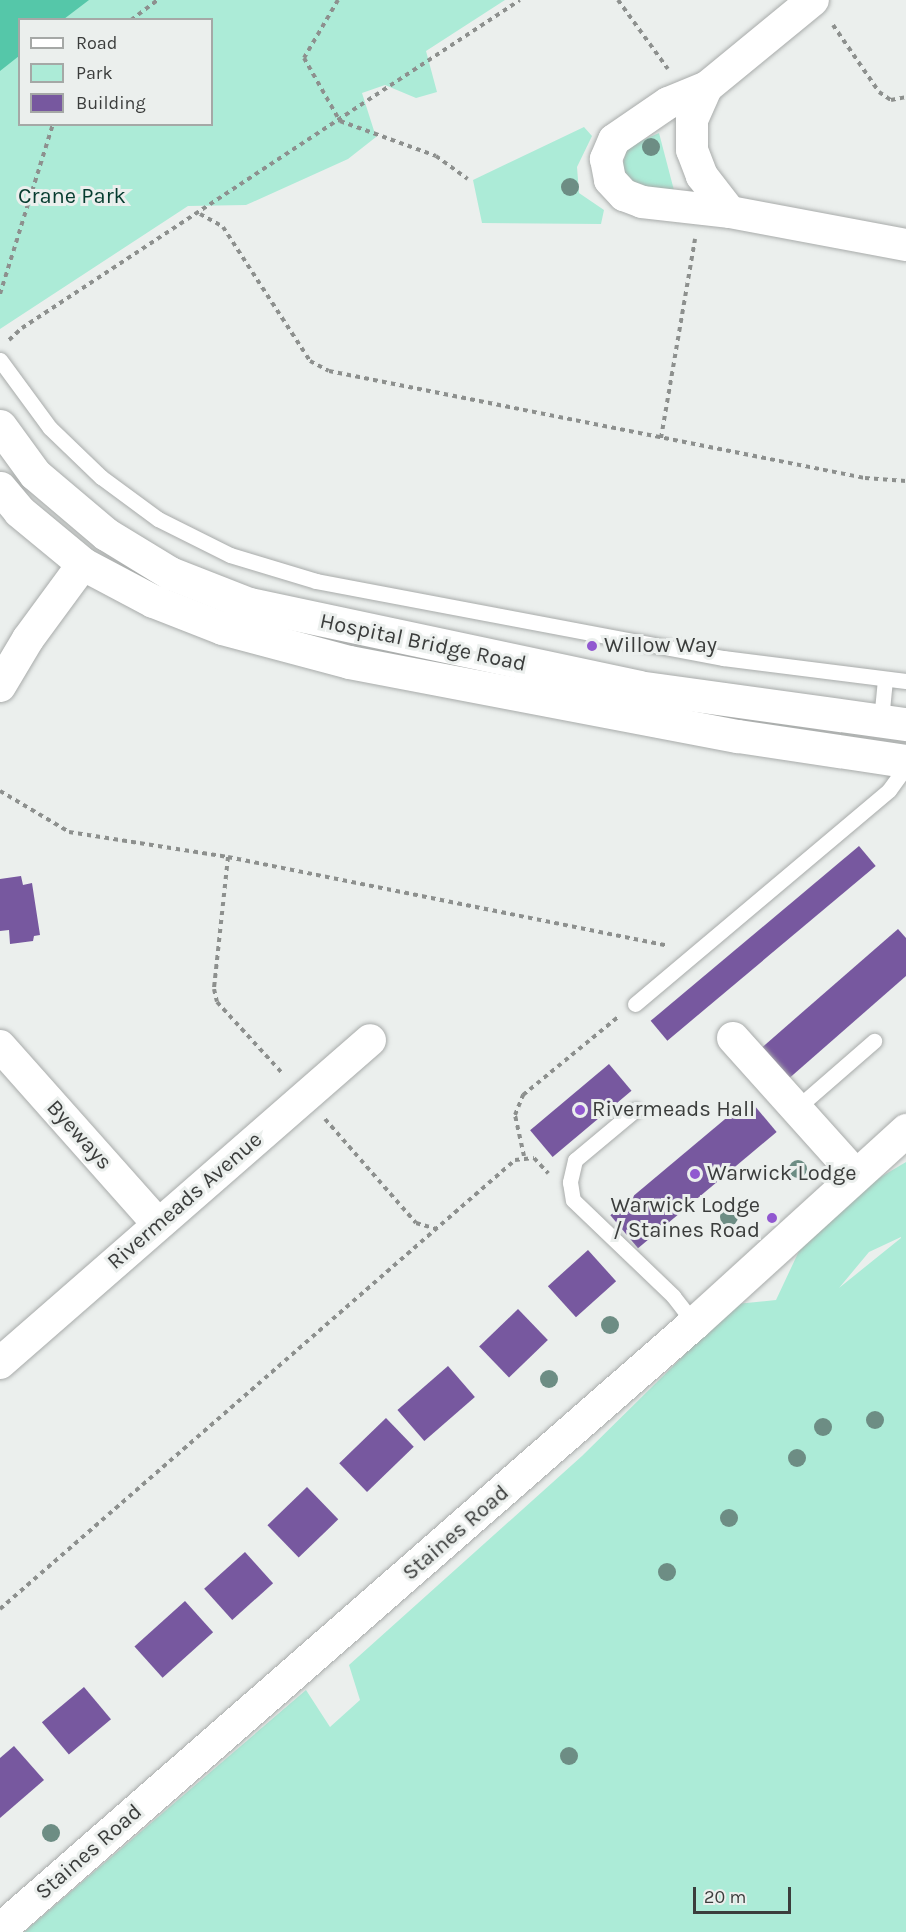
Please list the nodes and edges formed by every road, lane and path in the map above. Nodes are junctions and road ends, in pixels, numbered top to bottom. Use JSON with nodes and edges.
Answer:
{"nodes":[{"id":1,"x":158,"y":0,"type":"edge"},
{"id":2,"x":338,"y":0,"type":"edge"},
{"id":3,"x":520,"y":0,"type":"edge"},
{"id":4,"x":618,"y":0,"type":"edge"},
{"id":5,"x":820,"y":9,"type":"edge"},
{"id":6,"x":133,"y":18,"type":"edge"},
{"id":7,"x":697,"y":91,"type":"junction"},
{"id":8,"x":906,"y":97,"type":"edge"},
{"id":9,"x":340,"y":121,"type":"junction"},
{"id":10,"x":52,"y":126,"type":"edge"},
{"id":11,"x":468,"y":179,"type":"dead end"},
{"id":12,"x":715,"y":210,"type":"junction"},
{"id":13,"x":200,"y":214,"type":"junction"},
{"id":14,"x":906,"y":245,"type":"edge"},
{"id":15,"x":0,"y":294,"type":"edge"},
{"id":16,"x":7,"y":342,"type":"dead end"},
{"id":17,"x":0,"y":360,"type":"edge"},
{"id":18,"x":0,"y":426,"type":"edge"},
{"id":19,"x":661,"y":438,"type":"junction"},
{"id":20,"x":906,"y":481,"type":"edge"},
{"id":21,"x":0,"y":488,"type":"edge"},
{"id":22,"x":106,"y":534,"type":"junction"},
{"id":23,"x":83,"y":564,"type":"junction"},
{"id":24,"x":885,"y":679,"type":"junction"},
{"id":25,"x":906,"y":681,"type":"edge"},
{"id":26,"x":0,"y":687,"type":"edge"},
{"id":27,"x":893,"y":722,"type":"edge"},
{"id":28,"x":896,"y":762,"type":"edge"},
{"id":29,"x":0,"y":791,"type":"edge"},
{"id":30,"x":228,"y":857,"type":"junction"},
{"id":31,"x":698,"y":952,"type":"junction"},
{"id":32,"x":635,"y":1004,"type":"joint"},
{"id":33,"x":734,"y":1038,"type":"dead end"},
{"id":34,"x":370,"y":1040,"type":"dead end"},
{"id":35,"x":874,"y":1041,"type":"dead end"},
{"id":36,"x":0,"y":1046,"type":"edge"},
{"id":37,"x":305,"y":1097,"type":"junction"},
{"id":38,"x":798,"y":1107,"type":"junction"},
{"id":39,"x":635,"y":1110,"type":"dead end"},
{"id":40,"x":906,"y":1130,"type":"edge"},
{"id":41,"x":524,"y":1156,"type":"junction"},
{"id":42,"x":856,"y":1175,"type":"junction"},
{"id":43,"x":573,"y":1200,"type":"junction"},
{"id":44,"x":158,"y":1224,"type":"junction"},
{"id":45,"x":438,"y":1230,"type":"junction"},
{"id":46,"x":694,"y":1323,"type":"junction"},
{"id":47,"x":0,"y":1363,"type":"edge"},
{"id":48,"x":0,"y":1609,"type":"edge"},
{"id":49,"x":0,"y":1929,"type":"edge"}],
"edges":[{"from":1,"to":6,"type":"path"},
{"from":2,"to":9,"type":"path"},
{"from":3,"to":9,"type":"path"},
{"from":4,"to":7,"type":"path"},
{"from":5,"to":7,"type":"street"},
{"from":5,"to":8,"type":"path"},
{"from":7,"to":12,"type":"street"},
{"from":7,"to":12,"type":"street"},
{"from":9,"to":11,"type":"path"},
{"from":9,"to":13,"type":"path"},
{"from":10,"to":15,"type":"path"},
{"from":12,"to":14,"type":"street"},
{"from":12,"to":19,"type":"path"},
{"from":13,"to":16,"type":"path"},
{"from":13,"to":19,"type":"path"},
{"from":17,"to":24,"type":"lane"},
{"from":18,"to":22,"type":"main road","name":"Hospital Bridge Road"},
{"from":19,"to":20,"type":"path"},
{"from":21,"to":23,"type":"main road","name":"Hospital Bridge Road"},
{"from":22,"to":23,"type":"main road"},
{"from":22,"to":27,"type":"main road","name":"Hospital Bridge Road"},
{"from":23,"to":26,"type":"street"},
{"from":23,"to":28,"type":"main road","name":"Hospital Bridge Road"},
{"from":24,"to":25,"type":"lane"},
{"from":24,"to":27,"type":"lane"},
{"from":27,"to":28,"type":"main road"},
{"from":28,"to":31,"type":"lane"},
{"from":29,"to":30,"type":"path"},
{"from":30,"to":31,"type":"path"},
{"from":30,"to":37,"type":"path"},
{"from":31,"to":32,"type":"lane"},
{"from":32,"to":41,"type":"path"},
{"from":33,"to":38,"type":"street"},
{"from":34,"to":37,"type":"street","name":"Rivermeads Avenue"},
{"from":35,"to":38,"type":"lane"},
{"from":36,"to":44,"type":"street","name":"Byeways"},
{"from":37,"to":44,"type":"street","name":"Rivermeads Avenue"},
{"from":37,"to":45,"type":"path"},
{"from":38,"to":42,"type":"street"},
{"from":39,"to":43,"type":"lane"},
{"from":40,"to":42,"type":"main road","name":"Staines Road"},
{"from":41,"to":43,"type":"path"},
{"from":41,"to":45,"type":"path"},
{"from":42,"to":46,"type":"main road","name":"Staines Road"},
{"from":43,"to":46,"type":"lane"},
{"from":44,"to":47,"type":"street","name":"Rivermeads Avenue"},
{"from":45,"to":48,"type":"path"},
{"from":46,"to":49,"type":"main road","name":"Staines Road"}]}
